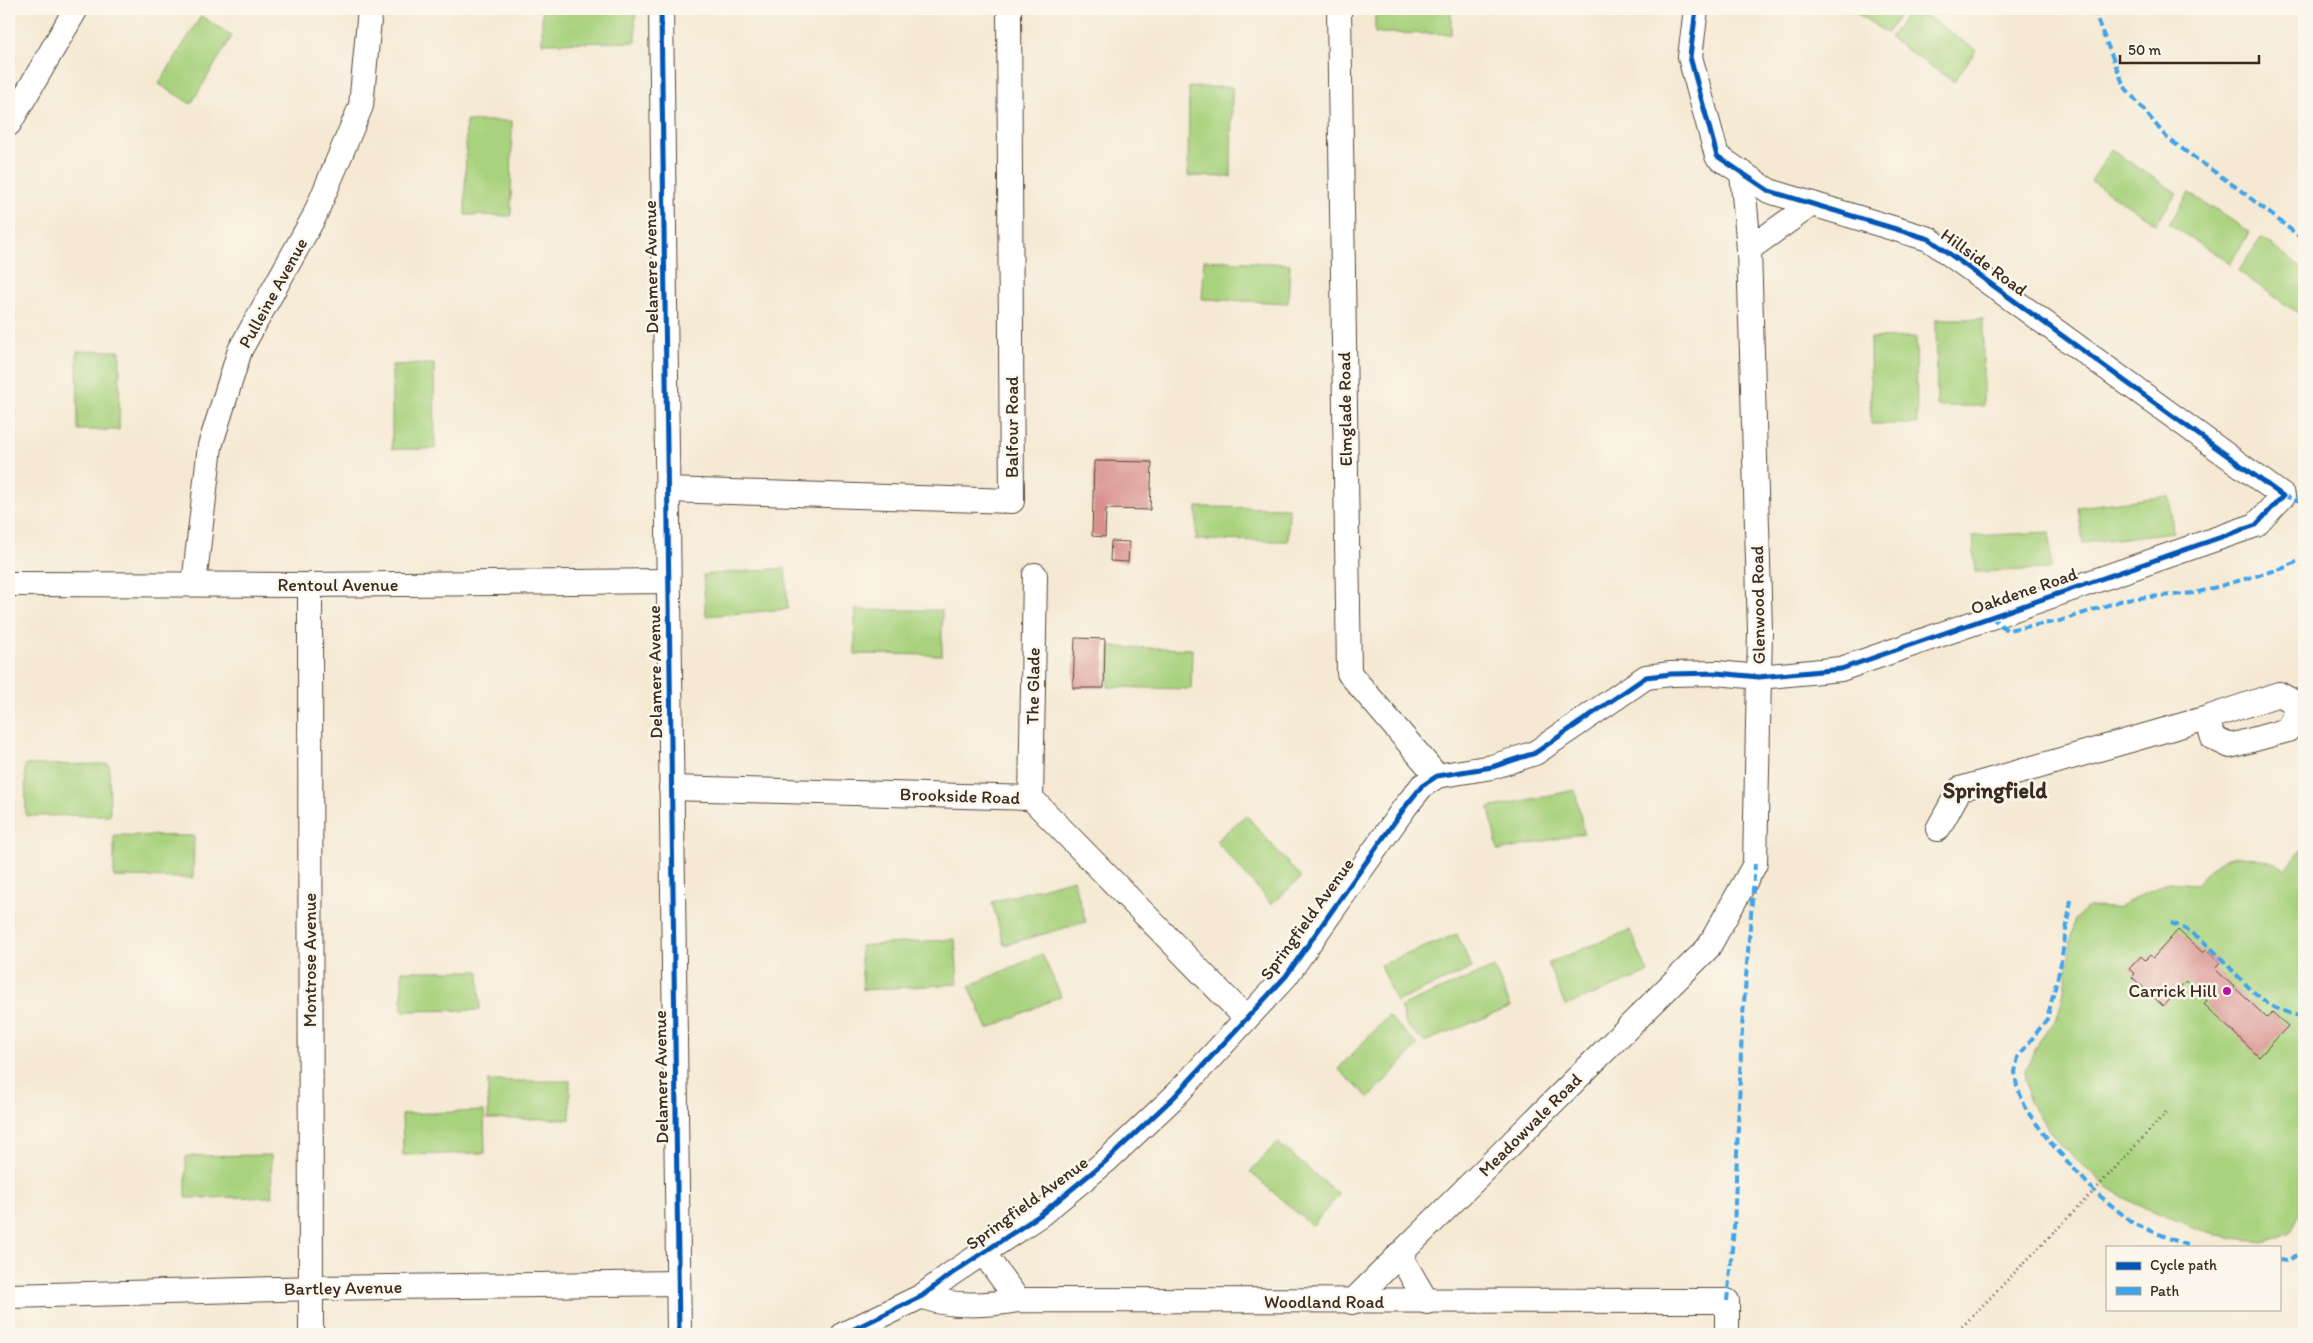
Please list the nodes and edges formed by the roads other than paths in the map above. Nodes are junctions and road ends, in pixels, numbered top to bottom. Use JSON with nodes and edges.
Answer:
{"nodes":[{"id":1,"x":76,"y":9,"type":"edge"},
{"id":2,"x":370,"y":9,"type":"edge"},
{"id":3,"x":661,"y":9,"type":"edge"},
{"id":4,"x":1009,"y":9,"type":"edge"},
{"id":5,"x":1339,"y":9,"type":"edge"},
{"id":6,"x":1696,"y":9,"type":"edge"},
{"id":7,"x":9,"y":124,"type":"edge"},
{"id":8,"x":1742,"y":173,"type":"junction"},
{"id":9,"x":1812,"y":204,"type":"junction"},
{"id":10,"x":1749,"y":250,"type":"junction"},
{"id":11,"x":667,"y":490,"type":"junction"},
{"id":12,"x":2283,"y":496,"type":"joint"},
{"id":13,"x":1035,"y":574,"type":"dead end"},
{"id":14,"x":668,"y":581,"type":"junction"},
{"id":15,"x":9,"y":584,"type":"edge"},
{"id":16,"x":194,"y":584,"type":"junction"},
{"id":17,"x":310,"y":585,"type":"junction"},
{"id":18,"x":1759,"y":677,"type":"junction"},
{"id":19,"x":2207,"y":718,"type":"dead end"},
{"id":20,"x":1437,"y":776,"type":"junction"},
{"id":21,"x":671,"y":788,"type":"junction"},
{"id":22,"x":1031,"y":798,"type":"junction"},
{"id":23,"x":1938,"y":829,"type":"dead end"},
{"id":24,"x":1708,"y":948,"type":"joint"},
{"id":25,"x":1246,"y":1018,"type":"junction"},
{"id":26,"x":984,"y":1254,"type":"junction"},
{"id":27,"x":1400,"y":1254,"type":"junction"},
{"id":28,"x":677,"y":1283,"type":"junction"},
{"id":29,"x":311,"y":1289,"type":"junction"},
{"id":30,"x":9,"y":1296,"type":"edge"},
{"id":31,"x":922,"y":1296,"type":"junction"},
{"id":32,"x":1018,"y":1300,"type":"junction"},
{"id":33,"x":1352,"y":1302,"type":"junction"},
{"id":34,"x":1427,"y":1302,"type":"junction"},
{"id":35,"x":311,"y":1334,"type":"edge"},
{"id":36,"x":679,"y":1334,"type":"edge"},
{"id":37,"x":844,"y":1334,"type":"edge"},
{"id":38,"x":1727,"y":1334,"type":"edge"}],
"edges":[{"from":1,"to":7,"type":"street"},
{"from":2,"to":16,"type":"street","name":"Pulleine Avenue"},
{"from":3,"to":11,"type":"street","name":"Delamere Avenue"},
{"from":4,"to":11,"type":"street","name":"Balfour Road"},
{"from":5,"to":20,"type":"street","name":"Elmglade Road"},
{"from":6,"to":8,"type":"street","name":"Hillside Road"},
{"from":8,"to":9,"type":"street","name":"Hillside Road"},
{"from":8,"to":10,"type":"street","name":"Glenwood Road"},
{"from":9,"to":10,"type":"street"},
{"from":9,"to":12,"type":"street","name":"Hillside Road"},
{"from":10,"to":18,"type":"street","name":"Glenwood Road"},
{"from":11,"to":14,"type":"street","name":"Delamere Avenue"},
{"from":12,"to":18,"type":"street","name":"Oakdene Road"},
{"from":13,"to":22,"type":"street","name":"The Glade"},
{"from":14,"to":17,"type":"street","name":"Rentoul Avenue"},
{"from":14,"to":21,"type":"street","name":"Delamere Avenue"},
{"from":15,"to":16,"type":"street","name":"Rentoul Avenue"},
{"from":16,"to":17,"type":"street","name":"Rentoul Avenue"},
{"from":17,"to":29,"type":"street","name":"Montrose Avenue"},
{"from":18,"to":20,"type":"street","name":"Springfield Avenue"},
{"from":18,"to":24,"type":"street","name":"Glenwood Road"},
{"from":19,"to":23,"type":"street"},
{"from":20,"to":25,"type":"street","name":"Springfield Avenue"},
{"from":21,"to":22,"type":"street","name":"Brookside Road"},
{"from":21,"to":28,"type":"street","name":"Delamere Avenue"},
{"from":22,"to":25,"type":"street","name":"Brookside Road"},
{"from":24,"to":27,"type":"street","name":"Meadowvale Road"},
{"from":25,"to":26,"type":"street","name":"Springfield Avenue"},
{"from":26,"to":31,"type":"street","name":"Springfield Avenue"},
{"from":26,"to":32,"type":"street"},
{"from":27,"to":33,"type":"street","name":"Meadowvale Road"},
{"from":27,"to":34,"type":"street"},
{"from":28,"to":29,"type":"street","name":"Bartley Avenue"},
{"from":28,"to":36,"type":"street","name":"Delamere Avenue"},
{"from":29,"to":30,"type":"street","name":"Bartley Avenue"},
{"from":29,"to":35,"type":"street","name":"Montrose Avenue"},
{"from":31,"to":32,"type":"street","name":"Woodland Road"},
{"from":31,"to":37,"type":"street","name":"Springfield Avenue"},
{"from":32,"to":33,"type":"street","name":"Woodland Road"},
{"from":33,"to":34,"type":"street","name":"Woodland Road"},
{"from":34,"to":38,"type":"street","name":"Woodland Road"}]}
